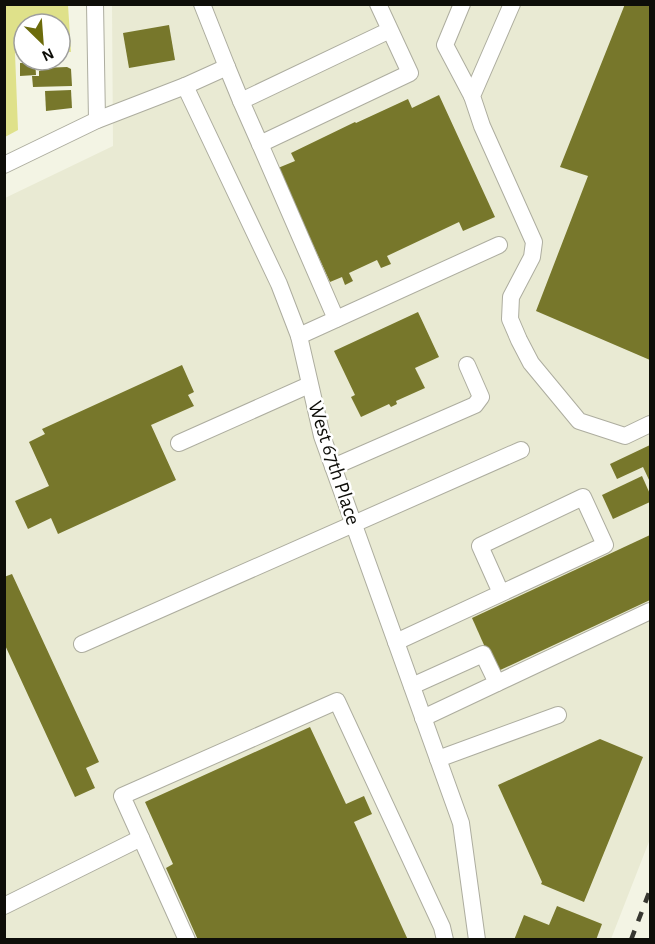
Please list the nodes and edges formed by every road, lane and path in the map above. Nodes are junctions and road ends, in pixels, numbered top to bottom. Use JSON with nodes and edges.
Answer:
{"nodes":[{"id":1,"x":94,"y":4,"type":"edge"},
{"id":2,"x":202,"y":4,"type":"edge"},
{"id":3,"x":378,"y":4,"type":"edge"},
{"id":4,"x":462,"y":4,"type":"edge"},
{"id":5,"x":512,"y":4,"type":"edge"},
{"id":6,"x":390,"y":30,"type":"junction"},
{"id":7,"x":226,"y":68,"type":"junction"},
{"id":8,"x":185,"y":86,"type":"junction"},
{"id":9,"x":472,"y":96,"type":"junction"},
{"id":10,"x":241,"y":101,"type":"junction"},
{"id":11,"x":97,"y":120,"type":"junction"},
{"id":12,"x":260,"y":144,"type":"junction"},
{"id":13,"x":4,"y":165,"type":"edge"},
{"id":14,"x":499,"y":245,"type":"dead end"},
{"id":15,"x":336,"y":319,"type":"junction"},
{"id":16,"x":299,"y":336,"type":"junction"},
{"id":17,"x":467,"y":364,"type":"dead end"},
{"id":18,"x":309,"y":384,"type":"junction"},
{"id":19,"x":651,"y":424,"type":"edge"},
{"id":20,"x":179,"y":443,"type":"dead end"},
{"id":21,"x":521,"y":450,"type":"dead end"},
{"id":22,"x":333,"y":467,"type":"junction"},
{"id":23,"x":354,"y":524,"type":"junction"},
{"id":24,"x":501,"y":593,"type":"junction"},
{"id":25,"x":651,"y":611,"type":"edge"},
{"id":26,"x":396,"y":642,"type":"junction"},
{"id":27,"x":82,"y":644,"type":"dead end"},
{"id":28,"x":497,"y":683,"type":"junction"},
{"id":29,"x":412,"y":686,"type":"junction"},
{"id":30,"x":558,"y":715,"type":"dead end"},
{"id":31,"x":423,"y":718,"type":"junction"},
{"id":32,"x":438,"y":759,"type":"junction"},
{"id":33,"x":141,"y":838,"type":"junction"},
{"id":34,"x":4,"y":906,"type":"edge"},
{"id":35,"x":187,"y":939,"type":"edge"},
{"id":36,"x":445,"y":939,"type":"edge"},
{"id":37,"x":477,"y":939,"type":"edge"}],
"edges":[{"from":1,"to":11,"type":"street"},
{"from":2,"to":7,"type":"street"},
{"from":3,"to":6,"type":"street"},
{"from":4,"to":9,"type":"street"},
{"from":5,"to":9,"type":"street"},
{"from":6,"to":10,"type":"street"},
{"from":6,"to":12,"type":"street"},
{"from":7,"to":8,"type":"street"},
{"from":7,"to":10,"type":"street"},
{"from":8,"to":11,"type":"street"},
{"from":8,"to":16,"type":"street","name":"West 67th Place"},
{"from":9,"to":19,"type":"street"},
{"from":10,"to":12,"type":"street"},
{"from":11,"to":13,"type":"street"},
{"from":12,"to":15,"type":"street"},
{"from":14,"to":15,"type":"street"},
{"from":15,"to":16,"type":"street"},
{"from":16,"to":18,"type":"street","name":"West 67th Place"},
{"from":17,"to":22,"type":"street"},
{"from":18,"to":20,"type":"street"},
{"from":18,"to":22,"type":"street","name":"West 67th Place"},
{"from":21,"to":23,"type":"street"},
{"from":22,"to":23,"type":"street","name":"West 67th Place"},
{"from":23,"to":26,"type":"street","name":"West 67th Place"},
{"from":23,"to":27,"type":"street"},
{"from":24,"to":24,"type":"street"},
{"from":24,"to":26,"type":"street"},
{"from":25,"to":28,"type":"street"},
{"from":26,"to":29,"type":"street","name":"West 67th Place"},
{"from":28,"to":29,"type":"street"},
{"from":28,"to":31,"type":"street"},
{"from":29,"to":31,"type":"street","name":"West 67th Place"},
{"from":30,"to":32,"type":"street"},
{"from":31,"to":32,"type":"street","name":"West 67th Place"},
{"from":32,"to":37,"type":"street","name":"West 67th Place"},
{"from":33,"to":34,"type":"street"},
{"from":33,"to":35,"type":"street"},
{"from":33,"to":36,"type":"street"}]}
